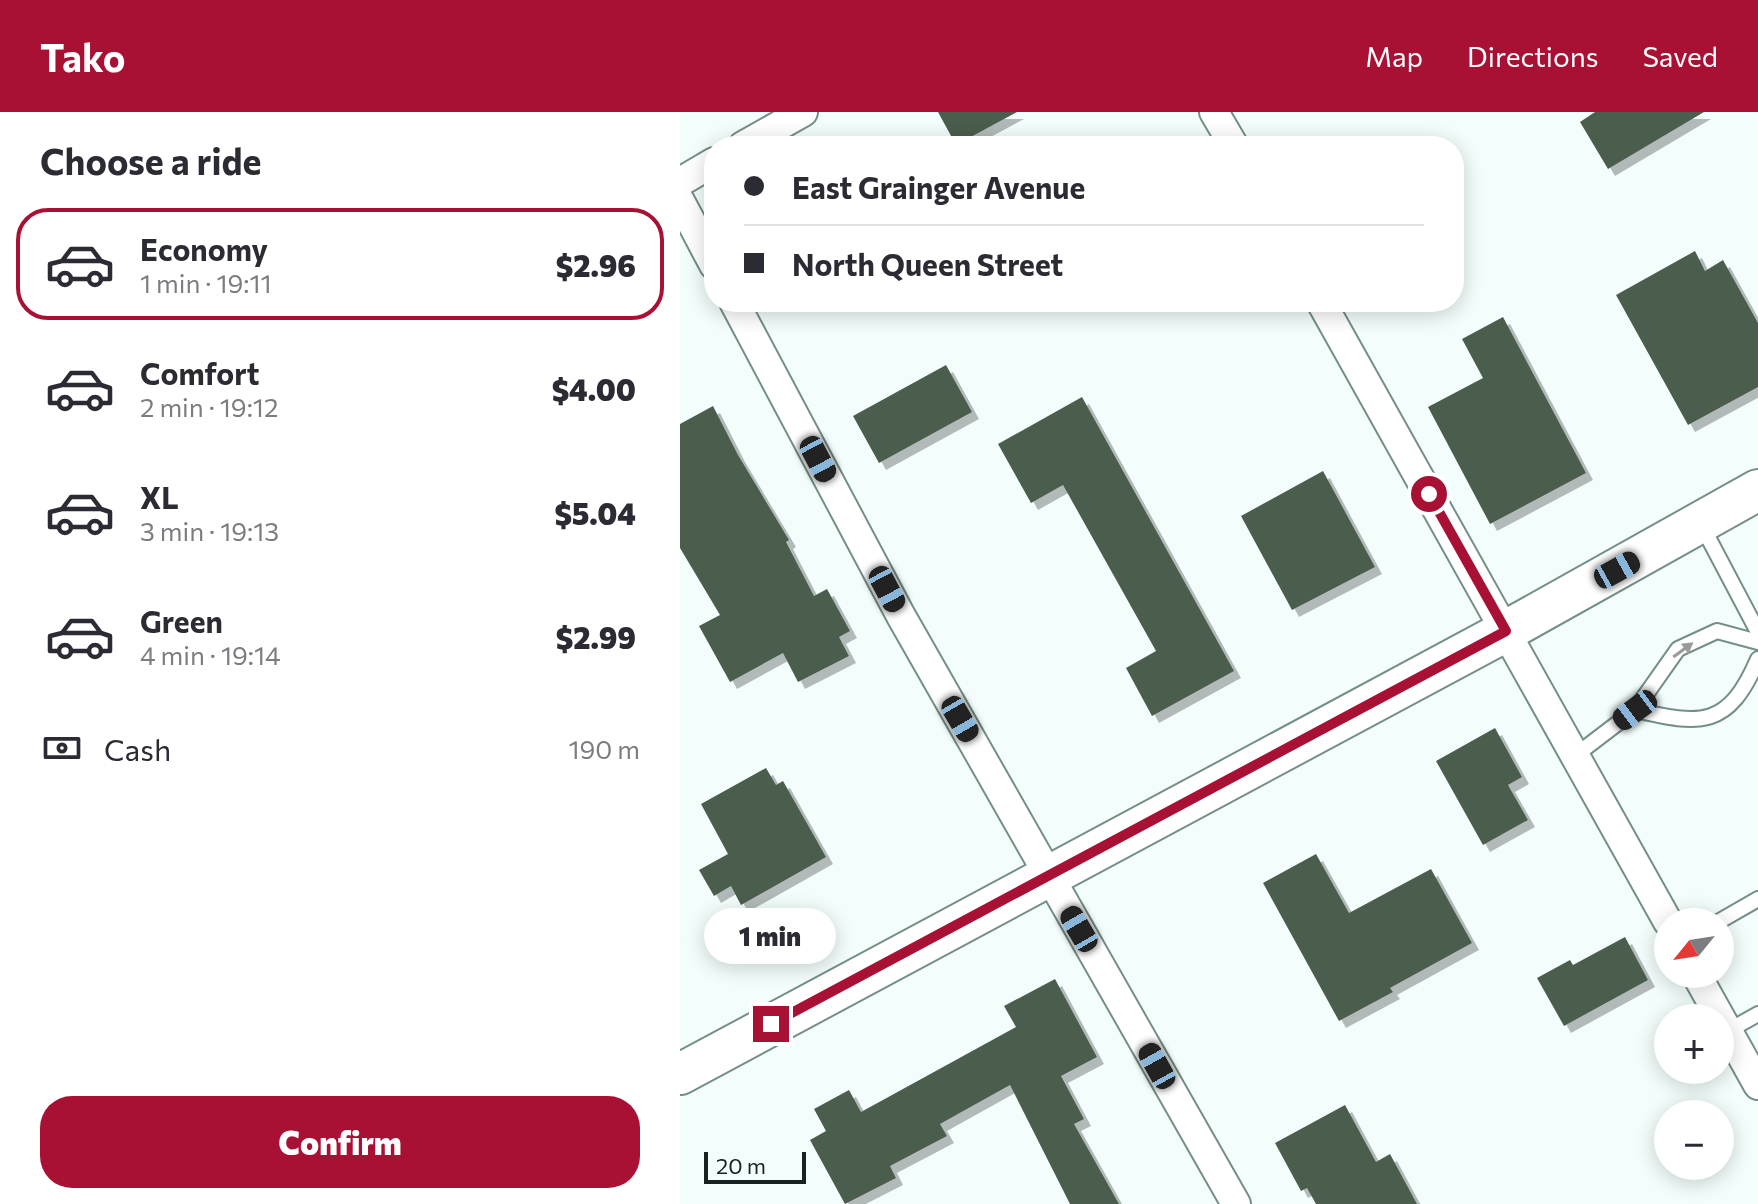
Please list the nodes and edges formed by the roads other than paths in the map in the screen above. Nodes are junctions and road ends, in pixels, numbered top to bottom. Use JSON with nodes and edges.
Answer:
{"nodes":[{"id":1,"x":803,"y":112,"type":"edge"},
{"id":2,"x":1214,"y":112,"type":"edge"},
{"id":3,"x":761,"y":136,"type":"edge"},
{"id":4,"x":1228,"y":136,"type":"edge"},
{"id":5,"x":704,"y":168,"type":"edge"},
{"id":6,"x":680,"y":182,"type":"edge"},
{"id":7,"x":680,"y":201,"type":"edge"},
{"id":8,"x":704,"y":246,"type":"edge"},
{"id":9,"x":739,"y":312,"type":"edge"},
{"id":10,"x":1327,"y":312,"type":"edge"},
{"id":11,"x":1758,"y":490,"type":"edge"},
{"id":12,"x":1701,"y":523,"type":"junction"},
{"id":13,"x":1506,"y":631,"type":"junction"},
{"id":14,"x":1758,"y":632,"type":"edge"},
{"id":15,"x":1758,"y":642,"type":"edge"},
{"id":16,"x":1758,"y":659,"type":"edge"},
{"id":17,"x":1635,"y":710,"type":"junction"},
{"id":18,"x":1576,"y":755,"type":"junction"},
{"id":19,"x":1048,"y":874,"type":"junction"},
{"id":20,"x":1758,"y":899,"type":"edge"},
{"id":21,"x":1660,"y":908,"type":"edge"},
{"id":22,"x":1734,"y":913,"type":"edge"},
{"id":23,"x":1758,"y":1014,"type":"edge"},
{"id":24,"x":1734,"y":1028,"type":"edge"},
{"id":25,"x":1734,"y":1042,"type":"edge"},
{"id":26,"x":683,"y":1066,"type":"edge"},
{"id":27,"x":1758,"y":1085,"type":"edge"},
{"id":28,"x":1236,"y":1204,"type":"edge"}],
"edges":[{"from":1,"to":3,"type":"street"},
{"from":2,"to":4,"type":"street"},
{"from":5,"to":6,"type":"street"},
{"from":7,"to":8,"type":"street"},
{"from":9,"to":19,"type":"street"},
{"from":10,"to":13,"type":"street"},
{"from":11,"to":12,"type":"main road"},
{"from":12,"to":13,"type":"main road"},
{"from":12,"to":14,"type":"lane"},
{"from":13,"to":18,"type":"street"},
{"from":13,"to":19,"type":"main road"},
{"from":17,"to":15,"type":"lane","one_way":true},
{"from":16,"to":17,"type":"lane"},
{"from":17,"to":18,"type":"lane"},
{"from":18,"to":21,"type":"street"},
{"from":19,"to":26,"type":"main road"},
{"from":19,"to":28,"type":"street"},
{"from":20,"to":22,"type":"lane"},
{"from":23,"to":24,"type":"lane"},
{"from":25,"to":27,"type":"street"}]}
